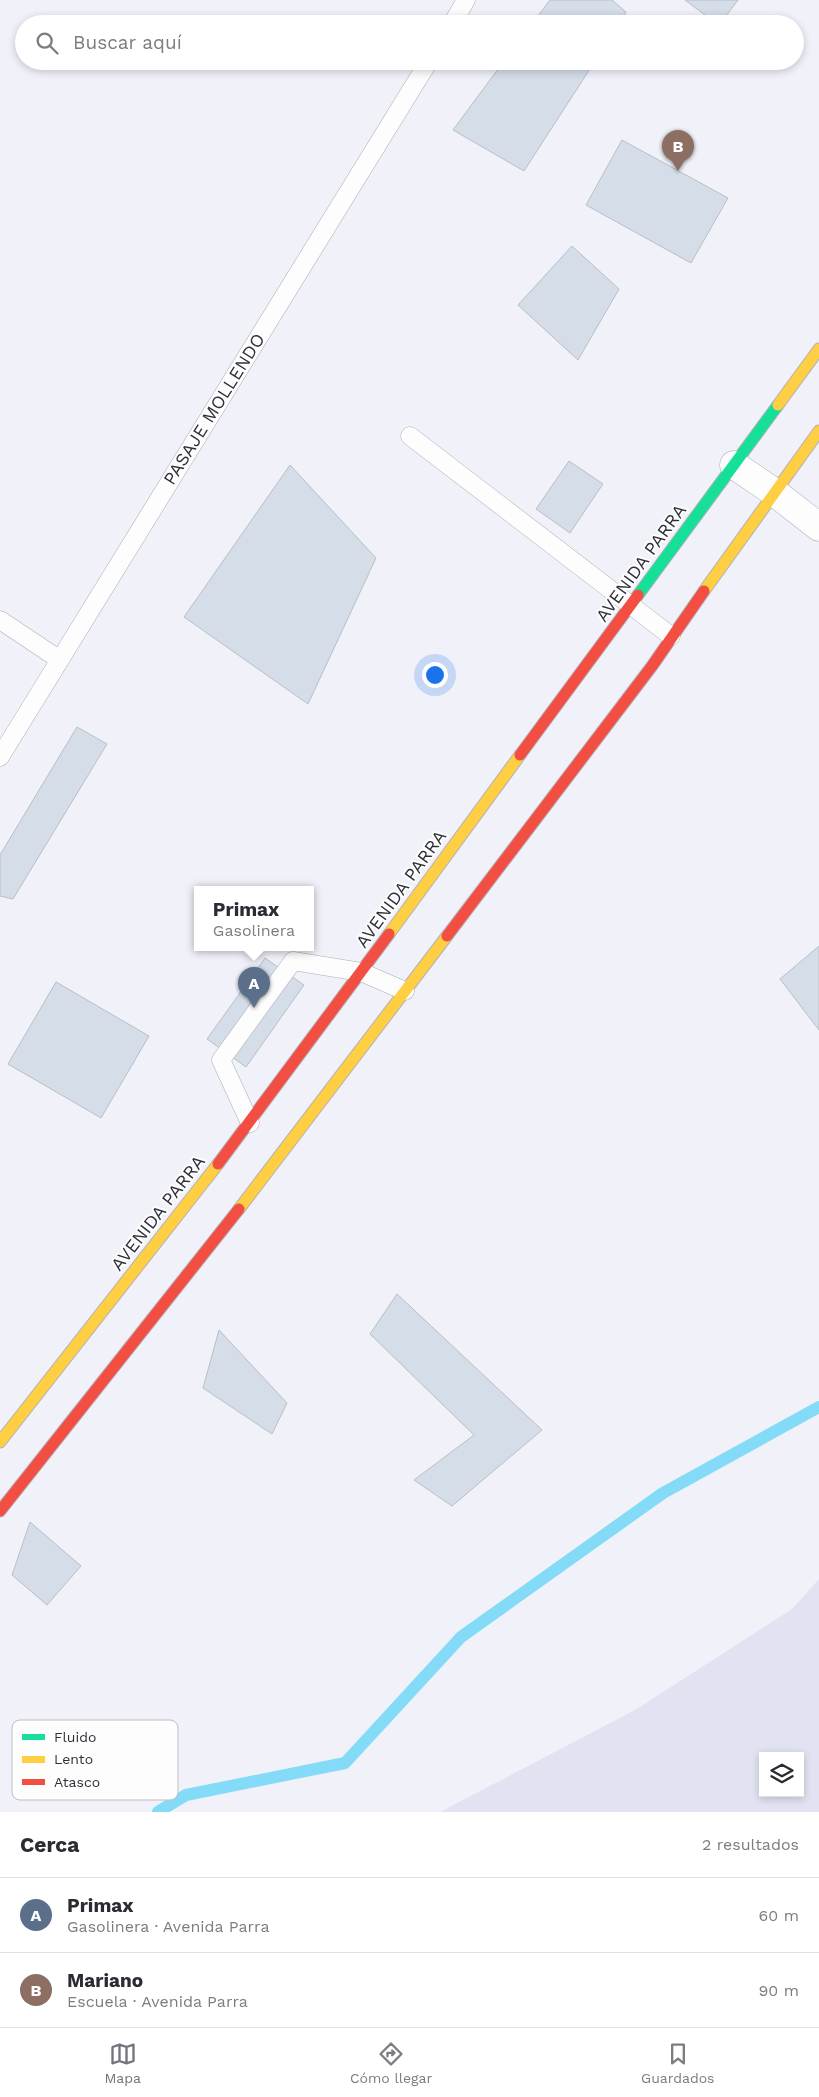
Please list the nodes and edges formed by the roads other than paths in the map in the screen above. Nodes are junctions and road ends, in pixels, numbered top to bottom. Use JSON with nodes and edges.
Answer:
{"nodes":[{"id":1,"x":466,"y":0,"type":"edge"},
{"id":2,"x":457,"y":15,"type":"edge"},
{"id":3,"x":423,"y":70,"type":"edge"},
{"id":4,"x":819,"y":349,"type":"edge"},
{"id":5,"x":819,"y":431,"type":"edge"},
{"id":6,"x":410,"y":436,"type":"dead end"},
{"id":7,"x":734,"y":465,"type":"junction"},
{"id":8,"x":774,"y":492,"type":"junction"},
{"id":9,"x":819,"y":528,"type":"edge"},
{"id":10,"x":632,"y":606,"type":"junction"},
{"id":11,"x":0,"y":620,"type":"edge"},
{"id":12,"x":672,"y":636,"type":"junction"},
{"id":13,"x":60,"y":660,"type":"junction"},
{"id":14,"x":0,"y":757,"type":"edge"},
{"id":15,"x":361,"y":972,"type":"junction"},
{"id":16,"x":405,"y":991,"type":"junction"},
{"id":17,"x":250,"y":1123,"type":"junction"},
{"id":18,"x":0,"y":1442,"type":"edge"},
{"id":19,"x":0,"y":1511,"type":"edge"}],
"edges":[{"from":1,"to":2,"type":"lane"},
{"from":3,"to":13,"type":"lane","name":"PASAJE MOLLENDO"},
{"from":4,"to":7,"type":"main road","name":"AVENIDA PARRA"},
{"from":5,"to":8,"type":"main road"},
{"from":6,"to":10,"type":"lane"},
{"from":7,"to":8,"type":"street"},
{"from":7,"to":10,"type":"main road","name":"AVENIDA PARRA"},
{"from":8,"to":9,"type":"street"},
{"from":8,"to":12,"type":"main road"},
{"from":10,"to":12,"type":"lane"},
{"from":10,"to":15,"type":"main road","name":"AVENIDA PARRA"},
{"from":11,"to":13,"type":"lane"},
{"from":12,"to":16,"type":"main road"},
{"from":13,"to":14,"type":"lane","name":"PASAJE MOLLENDO"},
{"from":15,"to":16,"type":"lane"},
{"from":15,"to":17,"type":"main road","name":"AVENIDA PARRA"},
{"from":15,"to":17,"type":"lane"},
{"from":16,"to":19,"type":"main road"},
{"from":17,"to":18,"type":"main road","name":"AVENIDA PARRA"}]}
